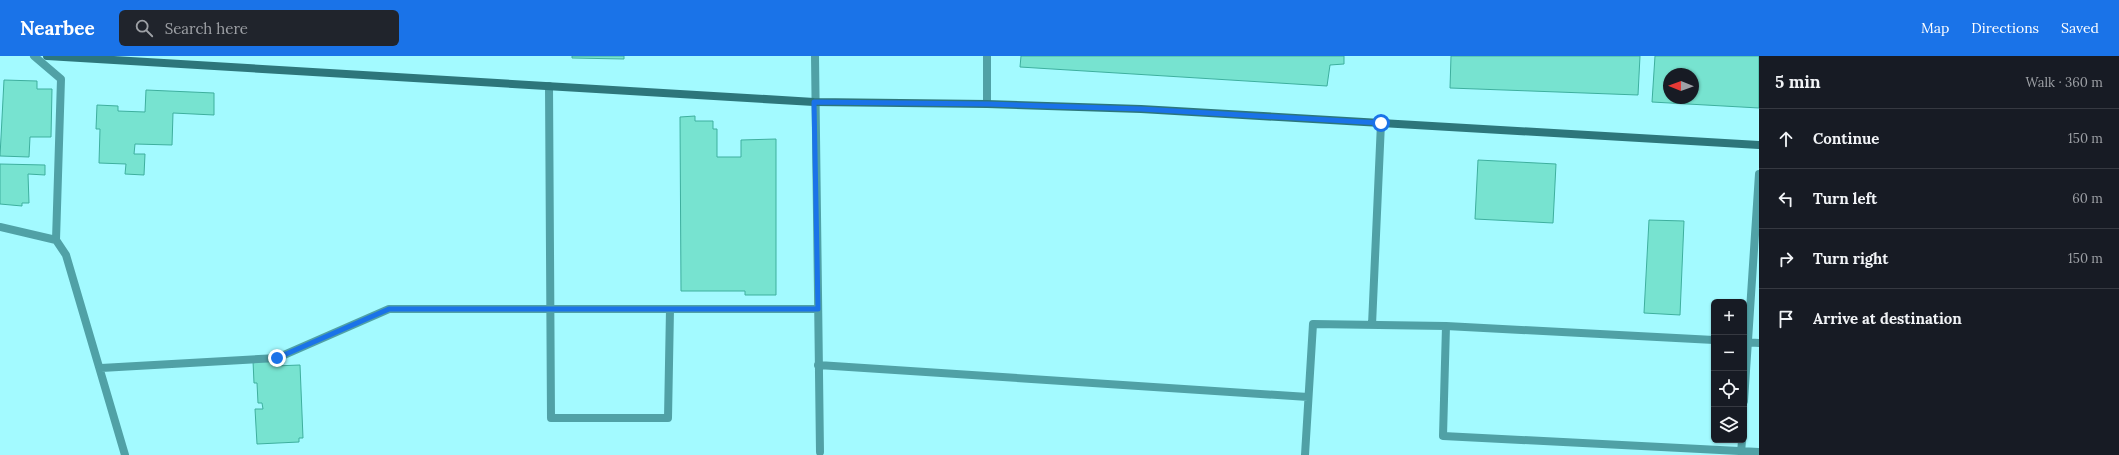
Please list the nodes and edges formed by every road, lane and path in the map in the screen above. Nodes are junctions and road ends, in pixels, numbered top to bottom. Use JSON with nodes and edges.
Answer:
{"nodes":[{"id":1,"x":34,"y":56,"type":"edge"},
{"id":2,"x":47,"y":56,"type":"edge"},
{"id":3,"x":815,"y":56,"type":"edge"},
{"id":4,"x":987,"y":56,"type":"edge"},
{"id":5,"x":549,"y":86,"type":"junction"},
{"id":6,"x":814,"y":102,"type":"junction"},
{"id":7,"x":988,"y":104,"type":"junction"},
{"id":8,"x":1381,"y":123,"type":"junction"},
{"id":9,"x":1759,"y":145,"type":"edge"},
{"id":10,"x":1759,"y":174,"type":"edge"},
{"id":11,"x":0,"y":227,"type":"edge"},
{"id":12,"x":56,"y":240,"type":"junction"},
{"id":13,"x":550,"y":309,"type":"junction"},
{"id":14,"x":670,"y":309,"type":"junction"},
{"id":15,"x":818,"y":309,"type":"junction"},
{"id":16,"x":1372,"y":325,"type":"junction"},
{"id":17,"x":1446,"y":326,"type":"junction"},
{"id":18,"x":1747,"y":335,"type":"edge"},
{"id":19,"x":1711,"y":340,"type":"edge"},
{"id":20,"x":1747,"y":342,"type":"edge"},
{"id":21,"x":1759,"y":342,"type":"edge"},
{"id":22,"x":818,"y":365,"type":"junction"},
{"id":23,"x":101,"y":368,"type":"junction"},
{"id":24,"x":1308,"y":397,"type":"junction"},
{"id":25,"x":1742,"y":443,"type":"edge"},
{"id":26,"x":820,"y":452,"type":"dead end"},
{"id":27,"x":1759,"y":452,"type":"edge"},
{"id":28,"x":1741,"y":453,"type":"edge"},
{"id":29,"x":125,"y":455,"type":"edge"},
{"id":30,"x":1305,"y":455,"type":"edge"}],
"edges":[{"from":1,"to":12,"type":"street"},
{"from":2,"to":5,"type":"street"},
{"from":3,"to":6,"type":"street"},
{"from":4,"to":7,"type":"street"},
{"from":5,"to":6,"type":"street"},
{"from":5,"to":13,"type":"street"},
{"from":6,"to":7,"type":"street"},
{"from":6,"to":15,"type":"street"},
{"from":7,"to":8,"type":"street"},
{"from":8,"to":9,"type":"street"},
{"from":8,"to":16,"type":"street"},
{"from":10,"to":18,"type":"street"},
{"from":11,"to":12,"type":"street"},
{"from":12,"to":23,"type":"street"},
{"from":13,"to":14,"type":"street"},
{"from":13,"to":14,"type":"street"},
{"from":13,"to":23,"type":"street"},
{"from":14,"to":15,"type":"street"},
{"from":15,"to":22,"type":"street"},
{"from":16,"to":17,"type":"street"},
{"from":16,"to":24,"type":"street"},
{"from":17,"to":19,"type":"street"},
{"from":17,"to":28,"type":"street"},
{"from":20,"to":21,"type":"street"},
{"from":22,"to":24,"type":"street"},
{"from":22,"to":26,"type":"street"},
{"from":23,"to":29,"type":"street"},
{"from":24,"to":30,"type":"street"},
{"from":25,"to":28,"type":"street"},
{"from":27,"to":28,"type":"street"}]}
